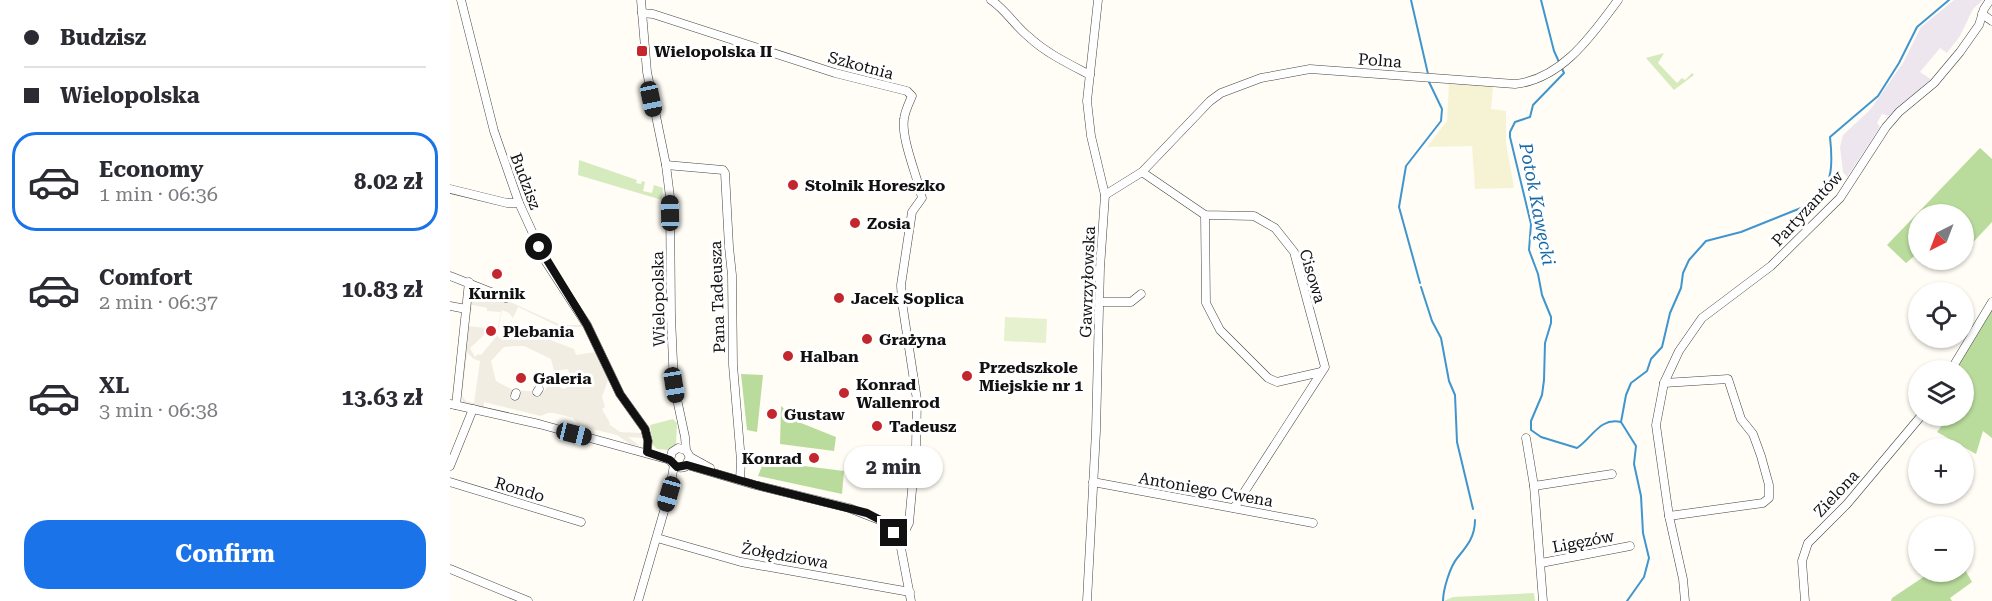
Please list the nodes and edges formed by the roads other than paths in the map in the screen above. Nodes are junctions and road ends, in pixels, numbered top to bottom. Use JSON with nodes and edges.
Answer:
{"nodes":[{"id":1,"x":462,"y":0,"type":"edge"},
{"id":2,"x":641,"y":0,"type":"edge"},
{"id":3,"x":991,"y":0,"type":"edge"},
{"id":4,"x":1098,"y":0,"type":"edge"},
{"id":5,"x":1618,"y":0,"type":"edge"},
{"id":6,"x":1990,"y":0,"type":"edge"},
{"id":7,"x":642,"y":12,"type":"junction"},
{"id":8,"x":1982,"y":14,"type":"junction"},
{"id":9,"x":1992,"y":21,"type":"edge"},
{"id":10,"x":1090,"y":75,"type":"junction"},
{"id":11,"x":666,"y":165,"type":"junction"},
{"id":12,"x":1142,"y":172,"type":"junction"},
{"id":13,"x":450,"y":189,"type":"edge"},
{"id":14,"x":1105,"y":195,"type":"junction"},
{"id":15,"x":519,"y":203,"type":"junction"},
{"id":16,"x":1205,"y":215,"type":"junction"},
{"id":17,"x":450,"y":276,"type":"edge"},
{"id":18,"x":470,"y":282,"type":"junction"},
{"id":19,"x":1141,"y":294,"type":"dead end"},
{"id":20,"x":506,"y":298,"type":"dead end"},
{"id":21,"x":1099,"y":302,"type":"junction"},
{"id":22,"x":1992,"y":302,"type":"edge"},
{"id":23,"x":450,"y":306,"type":"edge"},
{"id":24,"x":466,"y":309,"type":"junction"},
{"id":25,"x":1956,"y":360,"type":"edge"},
{"id":26,"x":1321,"y":372,"type":"junction"},
{"id":27,"x":1664,"y":383,"type":"junction"},
{"id":28,"x":453,"y":405,"type":"edge"},
{"id":29,"x":473,"y":409,"type":"junction"},
{"id":30,"x":1913,"y":426,"type":"edge"},
{"id":31,"x":1526,"y":438,"type":"dead end"},
{"id":32,"x":648,"y":452,"type":"junction"},
{"id":33,"x":679,"y":458,"type":"junction"},
{"id":34,"x":450,"y":466,"type":"edge"},
{"id":35,"x":1612,"y":474,"type":"dead end"},
{"id":36,"x":740,"y":480,"type":"junction"},
{"id":37,"x":450,"y":482,"type":"edge"},
{"id":38,"x":1093,"y":482,"type":"junction"},
{"id":39,"x":1534,"y":486,"type":"junction"},
{"id":40,"x":1234,"y":508,"type":"junction"},
{"id":41,"x":1669,"y":516,"type":"junction"},
{"id":42,"x":581,"y":522,"type":"dead end"},
{"id":43,"x":1313,"y":523,"type":"dead end"},
{"id":44,"x":897,"y":536,"type":"junction"},
{"id":45,"x":657,"y":538,"type":"junction"},
{"id":46,"x":1630,"y":546,"type":"dead end"},
{"id":47,"x":1541,"y":564,"type":"junction"},
{"id":48,"x":450,"y":569,"type":"edge"},
{"id":49,"x":911,"y":597,"type":"edge"},
{"id":50,"x":528,"y":601,"type":"edge"},
{"id":51,"x":638,"y":601,"type":"edge"},
{"id":52,"x":1088,"y":601,"type":"edge"},
{"id":53,"x":1543,"y":601,"type":"edge"},
{"id":54,"x":1685,"y":601,"type":"edge"},
{"id":55,"x":1805,"y":601,"type":"edge"}],
"edges":[{"from":1,"to":15,"type":"street","name":"Budzisz"},
{"from":2,"to":7,"type":"street","name":"Wielopolska"},
{"from":3,"to":10,"type":"street"},
{"from":4,"to":10,"type":"street","name":"Gawrzyłowska"},
{"from":5,"to":12,"type":"street","name":"Polna"},
{"from":6,"to":8,"type":"street","name":"Partyzantów"},
{"from":7,"to":11,"type":"street","name":"Wielopolska"},
{"from":7,"to":44,"type":"street","name":"Szkotnia"},
{"from":8,"to":9,"type":"street"},
{"from":8,"to":27,"type":"street","name":"Partyzantów"},
{"from":10,"to":14,"type":"street","name":"Gawrzyłowska"},
{"from":11,"to":33,"type":"street","name":"Wielopolska"},
{"from":11,"to":36,"type":"street","name":"Pana Tadeusza"},
{"from":12,"to":14,"type":"street","name":"Polna"},
{"from":12,"to":16,"type":"street"},
{"from":13,"to":15,"type":"street"},
{"from":14,"to":21,"type":"street","name":"Gawrzyłowska"},
{"from":15,"to":32,"type":"street","name":"Budzisz"},
{"from":16,"to":26,"type":"street","name":"Cisowa"},
{"from":16,"to":26,"type":"street"},
{"from":17,"to":18,"type":"street"},
{"from":18,"to":20,"type":"street"},
{"from":18,"to":24,"type":"street"},
{"from":19,"to":21,"type":"street"},
{"from":21,"to":38,"type":"street","name":"Gawrzyłowska"},
{"from":22,"to":25,"type":"street"},
{"from":23,"to":24,"type":"street"},
{"from":24,"to":28,"type":"street"},
{"from":26,"to":40,"type":"street"},
{"from":27,"to":41,"type":"street","name":"Partyzantów"},
{"from":27,"to":41,"type":"street"},
{"from":28,"to":29,"type":"street"},
{"from":29,"to":32,"type":"street"},
{"from":29,"to":34,"type":"street"},
{"from":30,"to":55,"type":"street","name":"Zielona"},
{"from":31,"to":39,"type":"street","name":"Ligęzów"},
{"from":32,"to":33,"type":"street"},
{"from":33,"to":36,"type":"street"},
{"from":33,"to":45,"type":"street"},
{"from":35,"to":39,"type":"street"},
{"from":36,"to":44,"type":"street"},
{"from":37,"to":42,"type":"street","name":"Rondo"},
{"from":38,"to":40,"type":"street","name":"Antoniego Cwena"},
{"from":38,"to":52,"type":"street","name":"Gawrzyłowska"},
{"from":39,"to":47,"type":"street","name":"Ligęzów"},
{"from":40,"to":43,"type":"street","name":"Antoniego Cwena"},
{"from":41,"to":54,"type":"street","name":"Partyzantów"},
{"from":44,"to":49,"type":"street"},
{"from":45,"to":49,"type":"street","name":"Żołędziowa"},
{"from":45,"to":51,"type":"street"},
{"from":46,"to":47,"type":"street","name":"Ligęzów"},
{"from":47,"to":53,"type":"street","name":"Ligęzów"},
{"from":48,"to":50,"type":"street"}]}
